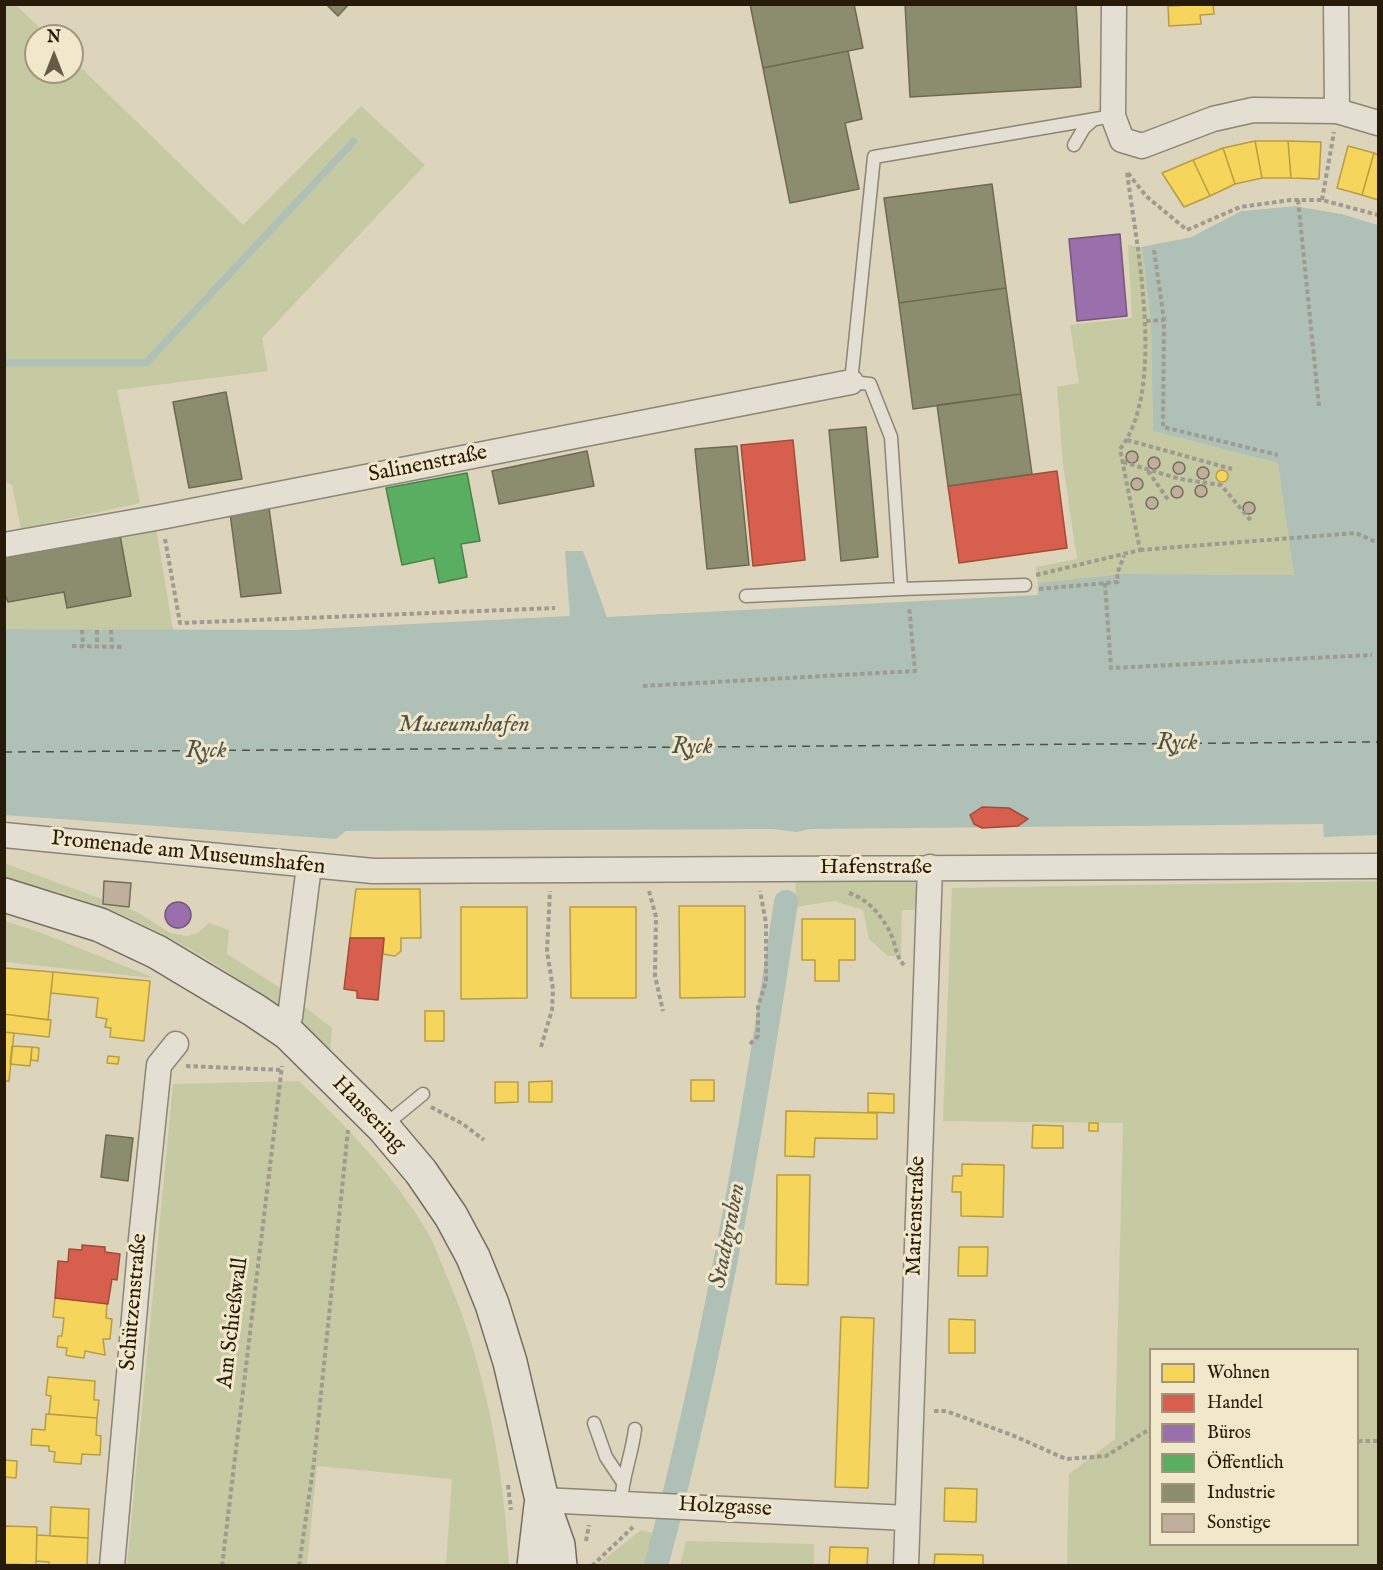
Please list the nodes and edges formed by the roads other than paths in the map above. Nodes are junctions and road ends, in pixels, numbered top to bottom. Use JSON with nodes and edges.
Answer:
{"nodes":[{"id":1,"x":1114,"y":4,"type":"edge"},
{"id":2,"x":1336,"y":4,"type":"edge"},
{"id":3,"x":1337,"y":111,"type":"junction"},
{"id":4,"x":1104,"y":117,"type":"junction"},
{"id":5,"x":1378,"y":123,"type":"edge"},
{"id":6,"x":1074,"y":144,"type":"dead end"},
{"id":7,"x":851,"y":382,"type":"junction"},
{"id":8,"x":4,"y":545,"type":"edge"},
{"id":9,"x":1025,"y":585,"type":"road end"},
{"id":10,"x":901,"y":590,"type":"junction"},
{"id":11,"x":746,"y":596,"type":"dead end"},
{"id":12,"x":4,"y":835,"type":"edge"},
{"id":13,"x":309,"y":866,"type":"junction"},
{"id":14,"x":1378,"y":866,"type":"edge"},
{"id":15,"x":930,"y":867,"type":"junction"},
{"id":16,"x":373,"y":871,"type":"joint"},
{"id":17,"x":4,"y":896,"type":"edge"},
{"id":18,"x":290,"y":1017,"type":"dead end"},
{"id":19,"x":176,"y":1044,"type":"dead end"},
{"id":20,"x":418,"y":1098,"type":"road end"},
{"id":21,"x":369,"y":1129,"type":"junction"},
{"id":22,"x":594,"y":1423,"type":"dead end"},
{"id":23,"x":635,"y":1429,"type":"dead end"},
{"id":24,"x":542,"y":1500,"type":"junction"},
{"id":25,"x":625,"y":1502,"type":"junction"},
{"id":26,"x":907,"y":1518,"type":"junction"},
{"id":27,"x":112,"y":1566,"type":"edge"},
{"id":28,"x":534,"y":1566,"type":"edge"},
{"id":29,"x":560,"y":1566,"type":"edge"},
{"id":30,"x":906,"y":1566,"type":"edge"}],
"edges":[{"from":1,"to":4,"type":"street"},
{"from":2,"to":3,"type":"street"},
{"from":3,"to":4,"type":"street"},
{"from":3,"to":5,"type":"street"},
{"from":4,"to":6,"type":"lane"},
{"from":4,"to":7,"type":"lane"},
{"from":7,"to":8,"type":"street","name":"Salinenstraße"},
{"from":7,"to":10,"type":"lane"},
{"from":9,"to":10,"type":"lane"},
{"from":10,"to":11,"type":"lane"},
{"from":12,"to":13,"type":"street","name":"Promenade am Museumshafen"},
{"from":13,"to":16,"type":"street","name":"Promenade am Museumshafen"},
{"from":13,"to":18,"type":"street"},
{"from":14,"to":15,"type":"street","name":"Hafenstraße"},
{"from":15,"to":16,"type":"street","name":"Hafenstraße"},
{"from":15,"to":26,"type":"street","name":"Marienstraße"},
{"from":17,"to":21,"type":"main road","name":"Hansering"},
{"from":19,"to":27,"type":"street","name":"Schützenstraße"},
{"from":20,"to":21,"type":"lane"},
{"from":21,"to":24,"type":"main road","name":"Hansering"},
{"from":22,"to":25,"type":"lane"},
{"from":23,"to":25,"type":"lane"},
{"from":24,"to":25,"type":"street","name":"Holzgasse"},
{"from":24,"to":28,"type":"main road","name":"Hansering"},
{"from":24,"to":29,"type":"main road","name":"Hansering"},
{"from":25,"to":26,"type":"street","name":"Holzgasse"},
{"from":26,"to":30,"type":"street","name":"Marienstraße"}]}
